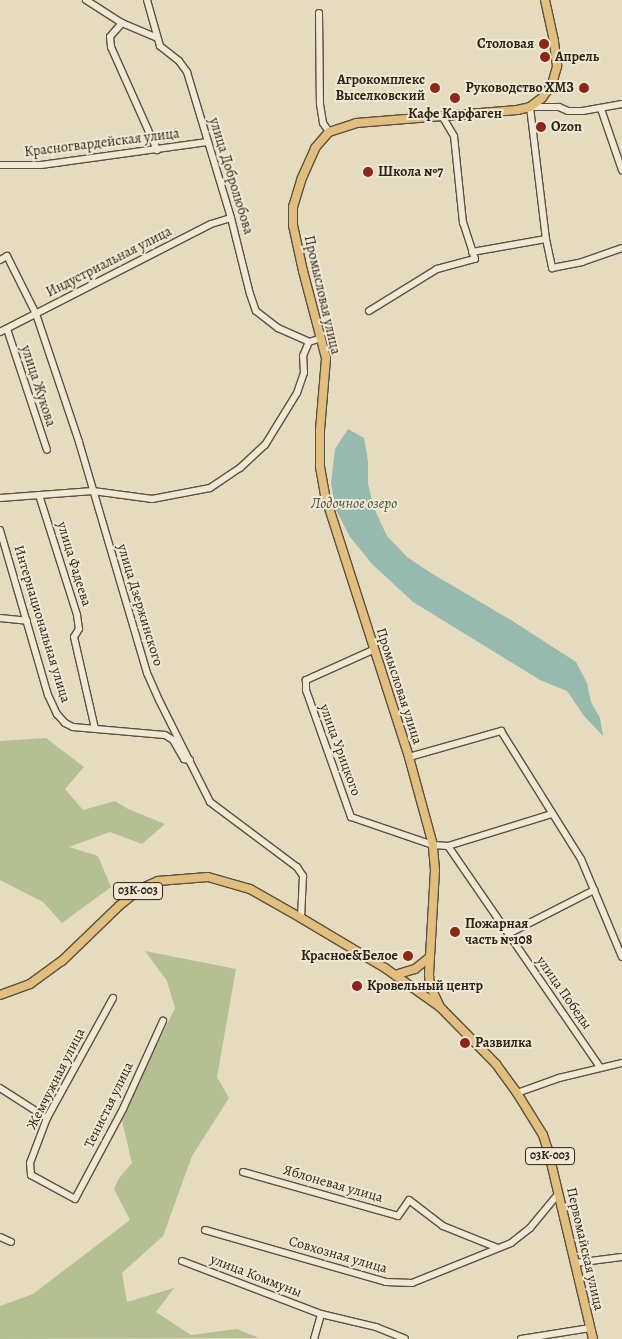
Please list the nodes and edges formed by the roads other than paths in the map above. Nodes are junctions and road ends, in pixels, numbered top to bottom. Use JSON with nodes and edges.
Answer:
{"nodes":[{"id":1,"x":86,"y":0,"type":"edge"},
{"id":2,"x":147,"y":0,"type":"edge"},
{"id":3,"x":545,"y":0,"type":"edge"},
{"id":4,"x":318,"y":13,"type":"dead end"},
{"id":5,"x":122,"y":23,"type":"junction"},
{"id":6,"x":157,"y":38,"type":"junction"},
{"id":7,"x":622,"y":104,"type":"edge"},
{"id":8,"x":530,"y":107,"type":"junction"},
{"id":9,"x":601,"y":108,"type":"junction"},
{"id":10,"x":442,"y":116,"type":"junction"},
{"id":11,"x":329,"y":132,"type":"junction"},
{"id":12,"x":207,"y":142,"type":"junction"},
{"id":13,"x":157,"y":150,"type":"junction"},
{"id":14,"x":0,"y":165,"type":"edge"},
{"id":15,"x":622,"y":170,"type":"edge"},
{"id":16,"x":231,"y":218,"type":"junction"},
{"id":17,"x":546,"y":239,"type":"junction"},
{"id":18,"x":622,"y":248,"type":"edge"},
{"id":19,"x":472,"y":252,"type":"junction"},
{"id":20,"x":0,"y":260,"type":"edge"},
{"id":21,"x":369,"y":311,"type":"dead end"},
{"id":22,"x":36,"y":314,"type":"junction"},
{"id":23,"x":7,"y":329,"type":"junction"},
{"id":24,"x":0,"y":332,"type":"edge"},
{"id":25,"x":321,"y":338,"type":"junction"},
{"id":26,"x":309,"y":342,"type":"junction"},
{"id":27,"x":47,"y":450,"type":"dead end"},
{"id":28,"x":93,"y":491,"type":"junction"},
{"id":29,"x":39,"y":495,"type":"junction"},
{"id":30,"x":0,"y":498,"type":"edge"},
{"id":31,"x":0,"y":530,"type":"edge"},
{"id":32,"x":0,"y":618,"type":"edge"},
{"id":33,"x":27,"y":621,"type":"junction"},
{"id":34,"x":374,"y":649,"type":"junction"},
{"id":35,"x":95,"y":729,"type":"junction"},
{"id":36,"x":409,"y":757,"type":"junction"},
{"id":37,"x":190,"y":760,"type":"junction"},
{"id":38,"x":552,"y":814,"type":"junction"},
{"id":39,"x":433,"y":845,"type":"junction"},
{"id":40,"x":448,"y":846,"type":"junction"},
{"id":41,"x":594,"y":890,"type":"junction"},
{"id":42,"x":302,"y":918,"type":"junction"},
{"id":43,"x":508,"y":934,"type":"junction"},
{"id":44,"x":430,"y":957,"type":"junction"},
{"id":45,"x":622,"y":957,"type":"edge"},
{"id":46,"x":395,"y":975,"type":"junction"},
{"id":47,"x":0,"y":996,"type":"edge"},
{"id":48,"x":113,"y":998,"type":"dead end"},
{"id":49,"x":440,"y":1007,"type":"junction"},
{"id":50,"x":163,"y":1021,"type":"dead end"},
{"id":51,"x":622,"y":1062,"type":"edge"},
{"id":52,"x":600,"y":1067,"type":"junction"},
{"id":53,"x":0,"y":1088,"type":"edge"},
{"id":54,"x":517,"y":1093,"type":"junction"},
{"id":55,"x":48,"y":1118,"type":"junction"},
{"id":56,"x":243,"y":1172,"type":"dead end"},
{"id":57,"x":31,"y":1175,"type":"joint"},
{"id":58,"x":559,"y":1193,"type":"junction"},
{"id":59,"x":205,"y":1230,"type":"dead end"},
{"id":60,"x":0,"y":1237,"type":"edge"},
{"id":61,"x":11,"y":1242,"type":"dead end"},
{"id":62,"x":498,"y":1248,"type":"junction"},
{"id":63,"x":622,"y":1257,"type":"edge"},
{"id":64,"x":182,"y":1261,"type":"dead end"},
{"id":65,"x":575,"y":1263,"type":"junction"},
{"id":66,"x":321,"y":1314,"type":"junction"},
{"id":67,"x":590,"y":1328,"type":"junction"},
{"id":68,"x":314,"y":1339,"type":"edge"},
{"id":69,"x":405,"y":1339,"type":"edge"},
{"id":70,"x":521,"y":1339,"type":"edge"},
{"id":71,"x":593,"y":1339,"type":"edge"}],
"edges":[{"from":1,"to":5,"type":"street"},
{"from":2,"to":6,"type":"street","name":"улица Добролюбова"},
{"from":3,"to":8,"type":"main road"},
{"from":4,"to":11,"type":"street"},
{"from":5,"to":6,"type":"street"},
{"from":5,"to":13,"type":"street"},
{"from":6,"to":12,"type":"street","name":"улица Добролюбова"},
{"from":7,"to":9,"type":"street"},
{"from":8,"to":9,"type":"street"},
{"from":8,"to":10,"type":"main road"},
{"from":8,"to":17,"type":"street"},
{"from":9,"to":15,"type":"street"},
{"from":10,"to":11,"type":"main road"},
{"from":10,"to":19,"type":"street"},
{"from":11,"to":25,"type":"main road","name":"Промысловая улица"},
{"from":12,"to":13,"type":"street","name":"Красногвардейская улица"},
{"from":12,"to":16,"type":"street","name":"улица Добролюбова"},
{"from":13,"to":14,"type":"street","name":"Красногвардейская улица"},
{"from":16,"to":22,"type":"street","name":"Индустриальная улица"},
{"from":16,"to":26,"type":"street","name":"улица Добролюбова"},
{"from":17,"to":18,"type":"street"},
{"from":17,"to":19,"type":"street"},
{"from":19,"to":21,"type":"street"},
{"from":20,"to":22,"type":"street","name":"улица Дзержинского"},
{"from":22,"to":23,"type":"street","name":"Индустриальная улица"},
{"from":22,"to":28,"type":"street","name":"улица Дзержинского"},
{"from":23,"to":24,"type":"street","name":"Индустриальная улица"},
{"from":23,"to":27,"type":"street","name":"улица Жукова"},
{"from":25,"to":26,"type":"street"},
{"from":25,"to":34,"type":"main road","name":"Промысловая улица"},
{"from":26,"to":28,"type":"street"},
{"from":28,"to":29,"type":"street"},
{"from":28,"to":37,"type":"street","name":"улица Дзержинского"},
{"from":29,"to":30,"type":"street"},
{"from":29,"to":35,"type":"street","name":"улица Фадеева"},
{"from":31,"to":33,"type":"street","name":"Интернациональная улица"},
{"from":32,"to":33,"type":"street"},
{"from":33,"to":35,"type":"street","name":"Интернациональная улица"},
{"from":34,"to":36,"type":"main road","name":"Промысловая улица"},
{"from":34,"to":39,"type":"street","name":"улица Урицкого"},
{"from":35,"to":37,"type":"street"},
{"from":36,"to":38,"type":"street"},
{"from":36,"to":39,"type":"main road","name":"Промысловая улица"},
{"from":37,"to":42,"type":"street","name":"улица Дзержинского"},
{"from":38,"to":40,"type":"street"},
{"from":38,"to":41,"type":"street"},
{"from":39,"to":40,"type":"street"},
{"from":39,"to":44,"type":"main road","name":"Промысловая улица"},
{"from":40,"to":43,"type":"street","name":"улица Победы"},
{"from":41,"to":43,"type":"street"},
{"from":41,"to":45,"type":"street"},
{"from":42,"to":46,"type":"main road","name":"Первомайская улица","number":"03К-003"},
{"from":42,"to":47,"type":"main road","number":"03К-003"},
{"from":43,"to":52,"type":"street","name":"улица Победы"},
{"from":44,"to":46,"type":"main road"},
{"from":44,"to":49,"type":"main road","name":"Промысловая улица"},
{"from":46,"to":49,"type":"main road","name":"Первомайская улица","number":"03К-003"},
{"from":48,"to":55,"type":"street","name":"Жемчужная улица"},
{"from":49,"to":54,"type":"main road","name":"Первомайская улица","number":"03К-003"},
{"from":50,"to":57,"type":"street","name":"Тенистая улица"},
{"from":51,"to":52,"type":"street"},
{"from":52,"to":54,"type":"street"},
{"from":53,"to":55,"type":"street"},
{"from":54,"to":58,"type":"main road","name":"Первомайская улица","number":"03К-003"},
{"from":55,"to":57,"type":"street","name":"Жемчужная улица"},
{"from":56,"to":62,"type":"street","name":"Яблоневая улица"},
{"from":58,"to":62,"type":"street","name":"Совхозная улица"},
{"from":58,"to":65,"type":"main road","name":"Первомайская улица","number":"03К-003"},
{"from":59,"to":62,"type":"street","name":"Совхозная улица"},
{"from":60,"to":61,"type":"street"},
{"from":63,"to":65,"type":"street"},
{"from":64,"to":66,"type":"street","name":"улица Коммуны"},
{"from":65,"to":67,"type":"main road","name":"Первомайская улица","number":"03К-003"},
{"from":66,"to":68,"type":"street"},
{"from":66,"to":69,"type":"street","name":"улица Коммуны"},
{"from":67,"to":70,"type":"street"},
{"from":67,"to":71,"type":"main road","name":"Первомайская улица","number":"03К-003"}]}
